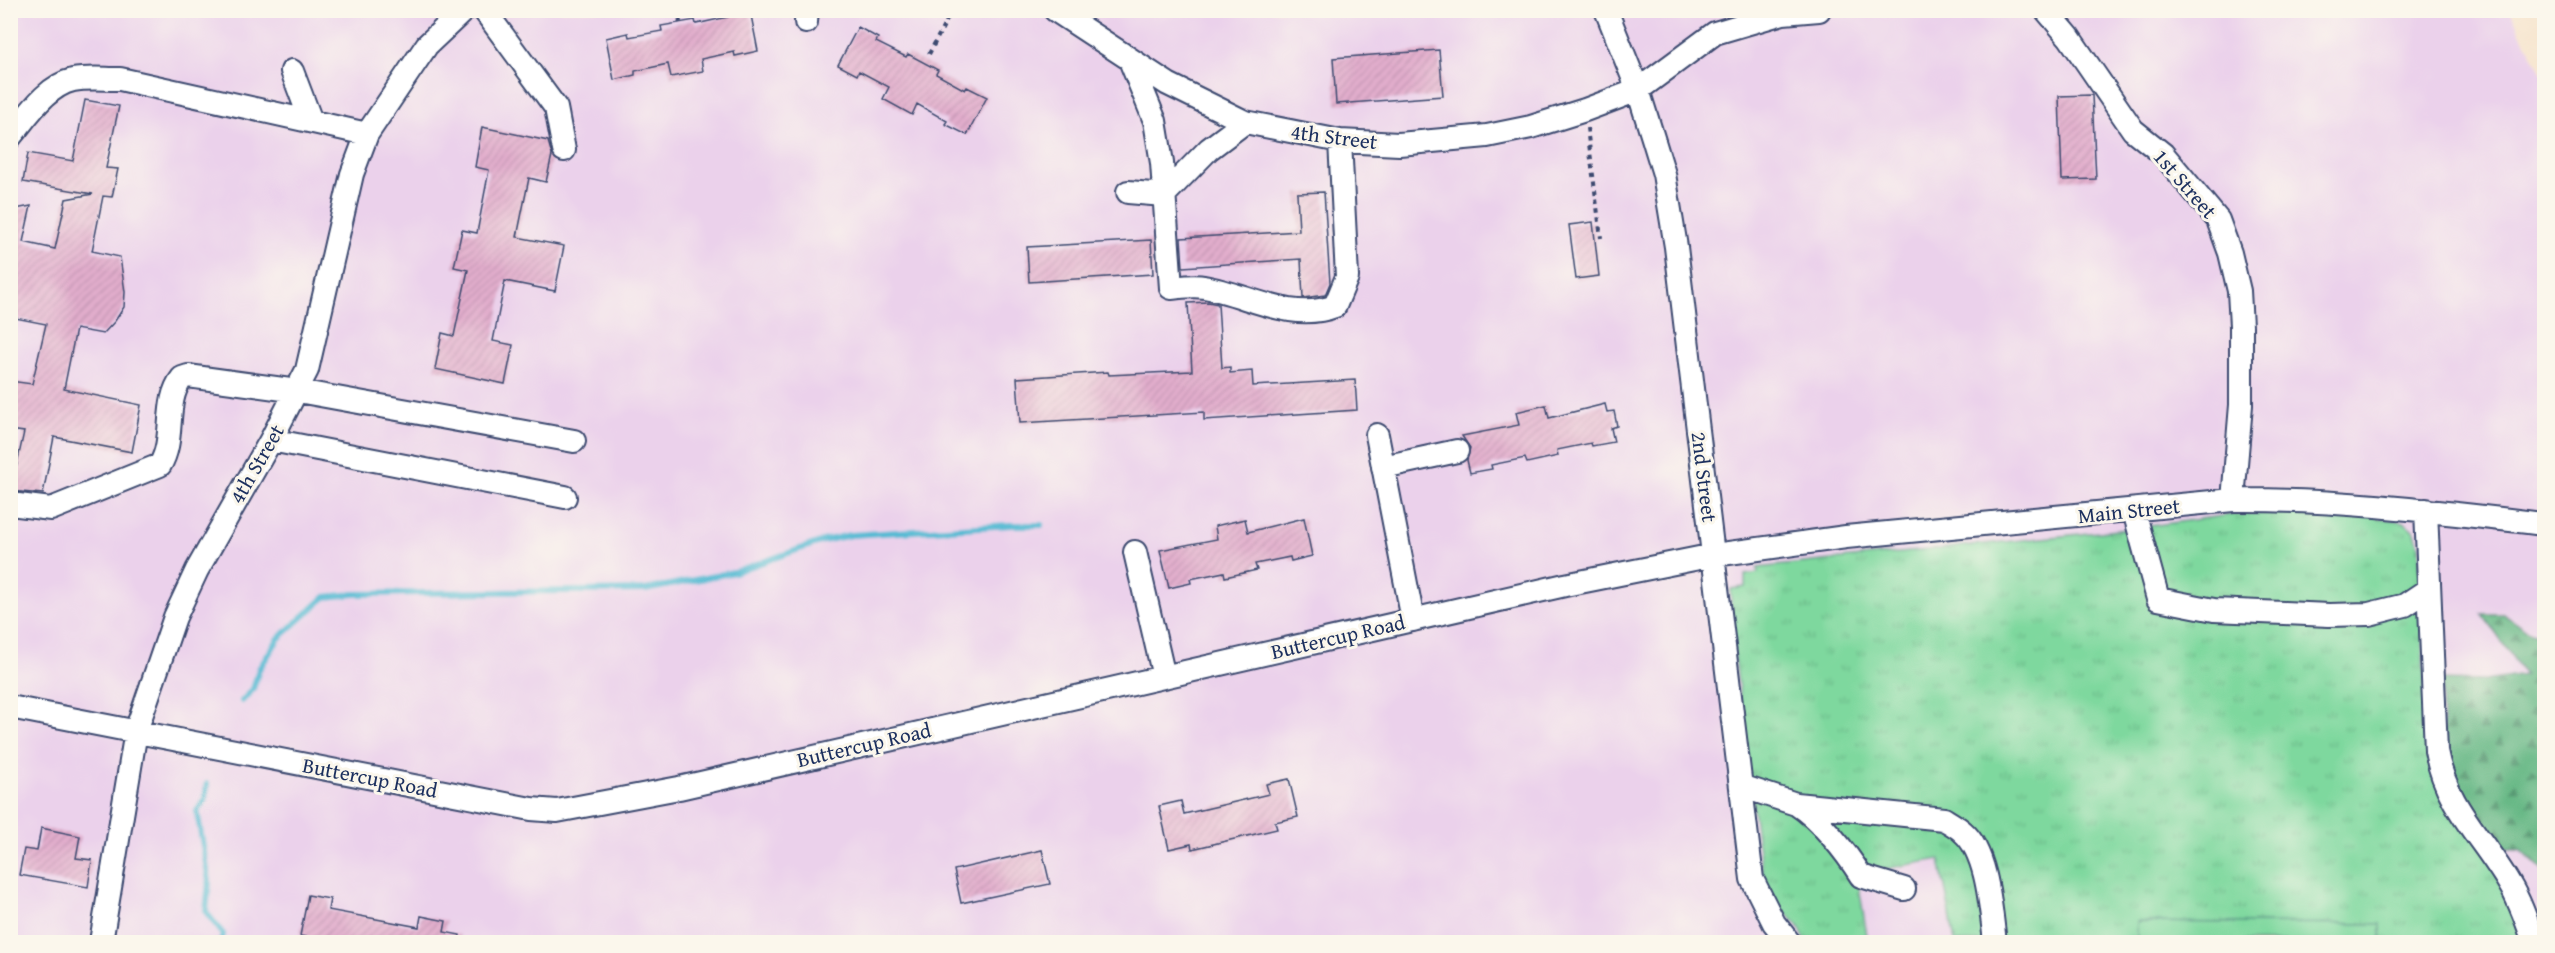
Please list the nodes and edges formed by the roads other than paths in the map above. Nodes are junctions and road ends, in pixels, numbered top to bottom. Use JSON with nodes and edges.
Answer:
{"nodes":[{"id":1,"x":464,"y":10,"type":"edge"},
{"id":2,"x":484,"y":10,"type":"edge"},
{"id":3,"x":1054,"y":10,"type":"edge"},
{"id":4,"x":1606,"y":10,"type":"edge"},
{"id":5,"x":1819,"y":10,"type":"edge"},
{"id":6,"x":2046,"y":10,"type":"edge"},
{"id":7,"x":1130,"y":60,"type":"junction"},
{"id":8,"x":292,"y":71,"type":"dead end"},
{"id":9,"x":1638,"y":90,"type":"junction"},
{"id":10,"x":311,"y":121,"type":"junction"},
{"id":11,"x":1245,"y":122,"type":"junction"},
{"id":12,"x":367,"y":134,"type":"junction"},
{"id":13,"x":10,"y":137,"type":"edge"},
{"id":14,"x":1340,"y":141,"type":"junction"},
{"id":15,"x":564,"y":150,"type":"dead end"},
{"id":16,"x":1128,"y":192,"type":"dead end"},
{"id":17,"x":1164,"y":195,"type":"junction"},
{"id":18,"x":298,"y":391,"type":"junction"},
{"id":19,"x":1377,"y":435,"type":"dead end"},
{"id":20,"x":271,"y":440,"type":"junction"},
{"id":21,"x":574,"y":441,"type":"dead end"},
{"id":22,"x":1457,"y":451,"type":"dead end"},
{"id":23,"x":1383,"y":467,"type":"junction"},
{"id":24,"x":564,"y":497,"type":"dead end"},
{"id":25,"x":2233,"y":500,"type":"junction"},
{"id":26,"x":10,"y":504,"type":"edge"},
{"id":27,"x":2426,"y":510,"type":"junction"},
{"id":28,"x":2134,"y":511,"type":"junction"},
{"id":29,"x":2544,"y":524,"type":"edge"},
{"id":30,"x":1135,"y":552,"type":"dead end"},
{"id":31,"x":1714,"y":555,"type":"junction"},
{"id":32,"x":2429,"y":589,"type":"junction"},
{"id":33,"x":1413,"y":620,"type":"junction"},
{"id":34,"x":1164,"y":677,"type":"junction"},
{"id":35,"x":10,"y":707,"type":"edge"},
{"id":36,"x":136,"y":731,"type":"junction"},
{"id":37,"x":1741,"y":786,"type":"junction"},
{"id":38,"x":1796,"y":804,"type":"junction"},
{"id":39,"x":1904,"y":889,"type":"dead end"},
{"id":40,"x":101,"y":942,"type":"edge"},
{"id":41,"x":1789,"y":942,"type":"edge"},
{"id":42,"x":1995,"y":942,"type":"edge"},
{"id":43,"x":2534,"y":942,"type":"edge"}],
"edges":[{"from":1,"to":12,"type":"street","name":"4th Street"},
{"from":2,"to":15,"type":"street"},
{"from":3,"to":7,"type":"street","name":"4th Street"},
{"from":4,"to":9,"type":"street","name":"2nd Street"},
{"from":5,"to":9,"type":"street"},
{"from":6,"to":25,"type":"street","name":"1st Street"},
{"from":7,"to":11,"type":"street","name":"4th Street"},
{"from":7,"to":17,"type":"street"},
{"from":8,"to":10,"type":"street"},
{"from":9,"to":14,"type":"street","name":"4th Street"},
{"from":9,"to":31,"type":"street","name":"2nd Street"},
{"from":10,"to":12,"type":"street"},
{"from":10,"to":13,"type":"street"},
{"from":11,"to":14,"type":"street","name":"4th Street"},
{"from":11,"to":17,"type":"street"},
{"from":12,"to":18,"type":"street","name":"4th Street"},
{"from":14,"to":17,"type":"street"},
{"from":16,"to":17,"type":"street"},
{"from":18,"to":20,"type":"street","name":"4th Street"},
{"from":18,"to":21,"type":"street"},
{"from":18,"to":26,"type":"street"},
{"from":19,"to":23,"type":"street"},
{"from":20,"to":24,"type":"street"},
{"from":20,"to":36,"type":"street","name":"4th Street"},
{"from":22,"to":23,"type":"street"},
{"from":23,"to":33,"type":"street"},
{"from":25,"to":27,"type":"street","name":"Main Street"},
{"from":25,"to":28,"type":"street","name":"Main Street"},
{"from":27,"to":29,"type":"street","name":"Main Street"},
{"from":27,"to":32,"type":"street"},
{"from":28,"to":31,"type":"street","name":"Main Street"},
{"from":28,"to":32,"type":"street"},
{"from":30,"to":34,"type":"street"},
{"from":31,"to":33,"type":"street","name":"Buttercup Road"},
{"from":31,"to":37,"type":"street","name":"2nd Street"},
{"from":32,"to":43,"type":"street"},
{"from":33,"to":34,"type":"street","name":"Buttercup Road"},
{"from":34,"to":36,"type":"street","name":"Buttercup Road"},
{"from":35,"to":36,"type":"street","name":"Buttercup Road"},
{"from":36,"to":40,"type":"street","name":"4th Street"},
{"from":37,"to":38,"type":"street"},
{"from":37,"to":41,"type":"street","name":"2nd Street"},
{"from":38,"to":39,"type":"street"},
{"from":38,"to":42,"type":"street"}]}
